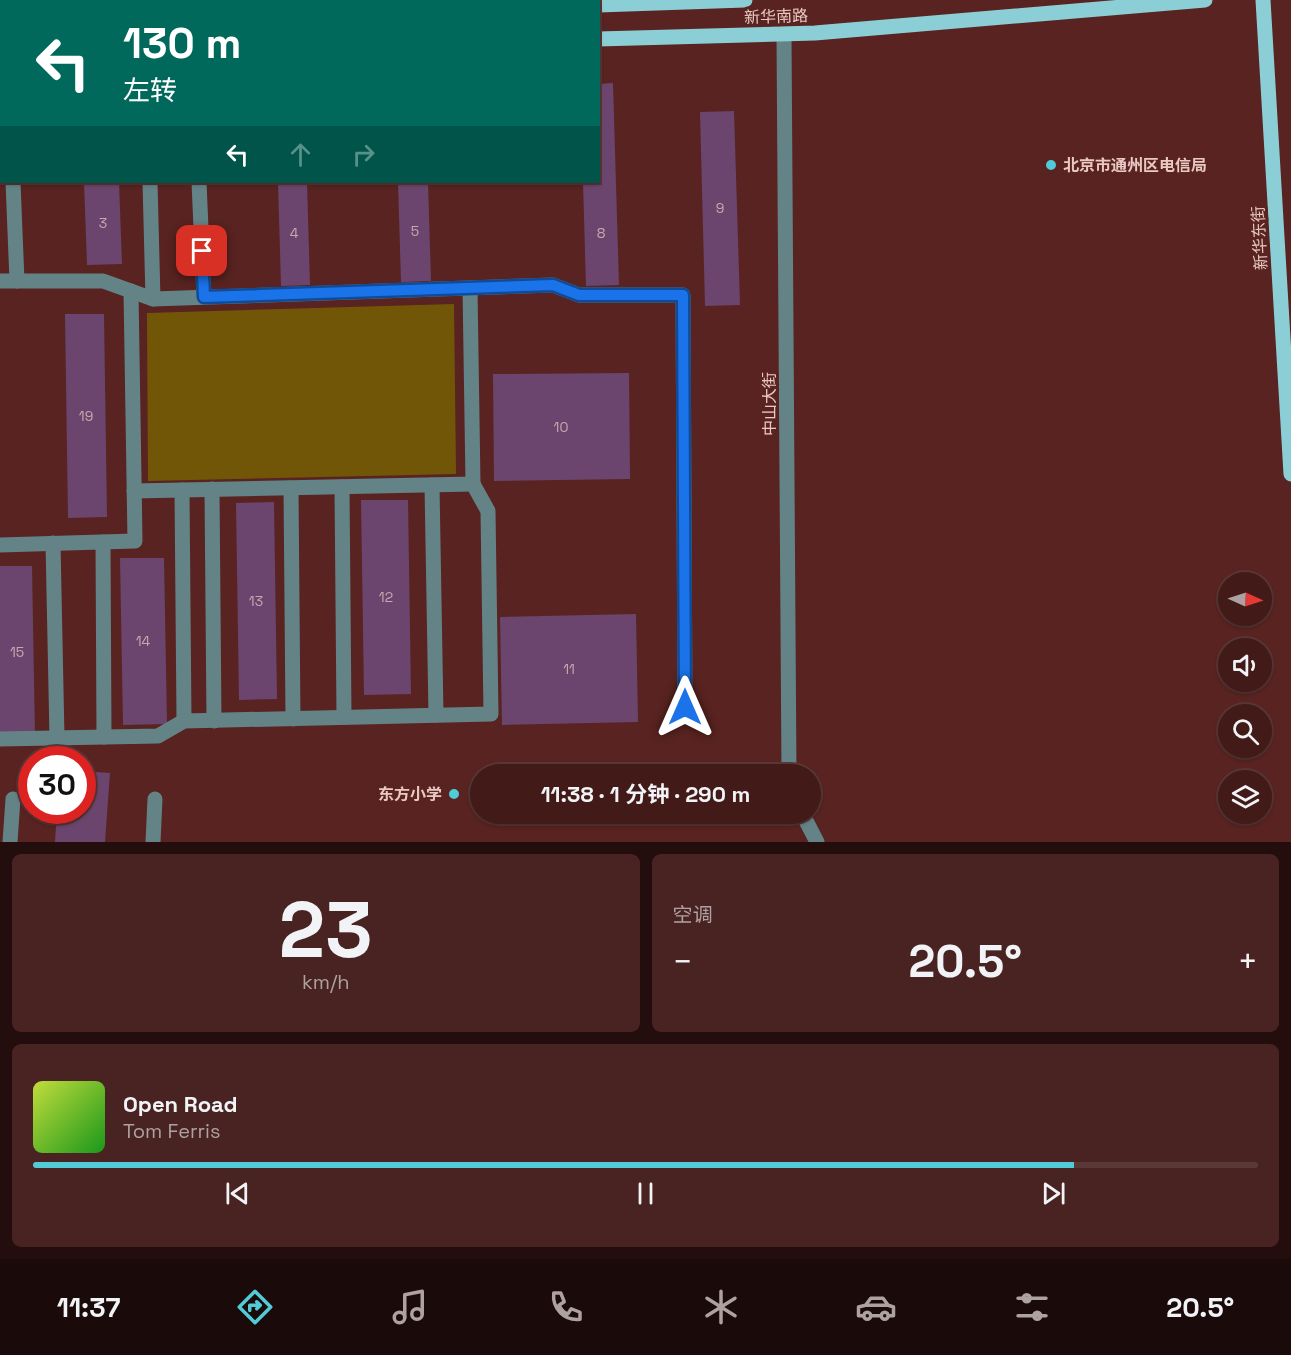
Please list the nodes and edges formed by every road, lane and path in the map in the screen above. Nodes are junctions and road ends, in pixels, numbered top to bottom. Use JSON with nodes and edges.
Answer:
{"nodes":[{"id":1,"x":745,"y":0,"type":"edge"},
{"id":2,"x":1205,"y":0,"type":"edge"},
{"id":3,"x":1263,"y":0,"type":"edge"},
{"id":4,"x":600,"y":5,"type":"edge"},
{"id":5,"x":784,"y":35,"type":"junction"},
{"id":6,"x":600,"y":39,"type":"edge"},
{"id":7,"x":13,"y":183,"type":"edge"},
{"id":8,"x":150,"y":183,"type":"edge"},
{"id":9,"x":199,"y":183,"type":"edge"},
{"id":10,"x":0,"y":281,"type":"edge"},
{"id":11,"x":16,"y":281,"type":"junction"},
{"id":12,"x":470,"y":288,"type":"junction"},
{"id":13,"x":132,"y":291,"type":"junction"},
{"id":14,"x":204,"y":297,"type":"junction"},
{"id":15,"x":153,"y":299,"type":"junction"},
{"id":16,"x":1291,"y":474,"type":"edge"},
{"id":17,"x":473,"y":484,"type":"junction"},
{"id":18,"x":432,"y":485,"type":"junction"},
{"id":19,"x":342,"y":487,"type":"junction"},
{"id":20,"x":291,"y":488,"type":"junction"},
{"id":21,"x":212,"y":489,"type":"junction"},
{"id":22,"x":182,"y":490,"type":"junction"},
{"id":23,"x":134,"y":491,"type":"junction"},
{"id":24,"x":0,"y":532,"type":"edge"},
{"id":25,"x":103,"y":542,"type":"junction"},
{"id":26,"x":52,"y":543,"type":"junction"},
{"id":27,"x":0,"y":545,"type":"edge"},
{"id":28,"x":685,"y":707,"type":"dead end"},
{"id":29,"x":436,"y":715,"type":"junction"},
{"id":30,"x":344,"y":717,"type":"junction"},
{"id":31,"x":293,"y":718,"type":"junction"},
{"id":32,"x":184,"y":721,"type":"junction"},
{"id":33,"x":214,"y":721,"type":"junction"},
{"id":34,"x":104,"y":737,"type":"junction"},
{"id":35,"x":57,"y":738,"type":"junction"},
{"id":36,"x":0,"y":739,"type":"edge"},
{"id":37,"x":789,"y":764,"type":"edge"},
{"id":38,"x":155,"y":798,"type":"dead end"},
{"id":39,"x":13,"y":799,"type":"dead end"},
{"id":40,"x":808,"y":824,"type":"edge"},
{"id":41,"x":10,"y":842,"type":"edge"},
{"id":42,"x":153,"y":842,"type":"edge"},
{"id":43,"x":817,"y":842,"type":"edge"}],
"edges":[{"from":1,"to":4,"type":"main road","name":"新华南路"},
{"from":2,"to":5,"type":"main road","name":"新华南路"},
{"from":3,"to":16,"type":"main road","name":"新华东街"},
{"from":5,"to":6,"type":"main road","name":"新华南路"},
{"from":5,"to":37,"type":"street","name":"中山大街"},
{"from":7,"to":11,"type":"street"},
{"from":8,"to":15,"type":"street"},
{"from":9,"to":14,"type":"street"},
{"from":10,"to":11,"type":"street"},
{"from":11,"to":13,"type":"street"},
{"from":12,"to":14,"type":"street"},
{"from":12,"to":17,"type":"street"},
{"from":12,"to":28,"type":"street"},
{"from":13,"to":15,"type":"street"},
{"from":13,"to":23,"type":"street"},
{"from":14,"to":15,"type":"street"},
{"from":17,"to":18,"type":"street"},
{"from":17,"to":29,"type":"street"},
{"from":18,"to":19,"type":"street"},
{"from":18,"to":29,"type":"street"},
{"from":19,"to":20,"type":"street"},
{"from":19,"to":30,"type":"street"},
{"from":20,"to":21,"type":"street"},
{"from":20,"to":31,"type":"street"},
{"from":21,"to":22,"type":"street"},
{"from":21,"to":33,"type":"street"},
{"from":22,"to":23,"type":"street"},
{"from":22,"to":32,"type":"street"},
{"from":23,"to":25,"type":"street"},
{"from":24,"to":27,"type":"street"},
{"from":25,"to":26,"type":"street"},
{"from":25,"to":34,"type":"street"},
{"from":26,"to":27,"type":"street"},
{"from":26,"to":35,"type":"street"},
{"from":29,"to":30,"type":"street"},
{"from":30,"to":31,"type":"street"},
{"from":31,"to":33,"type":"street"},
{"from":32,"to":33,"type":"street"},
{"from":32,"to":34,"type":"street"},
{"from":34,"to":35,"type":"street"},
{"from":35,"to":36,"type":"street"},
{"from":38,"to":42,"type":"street"},
{"from":39,"to":41,"type":"street"},
{"from":40,"to":43,"type":"street"}]}
